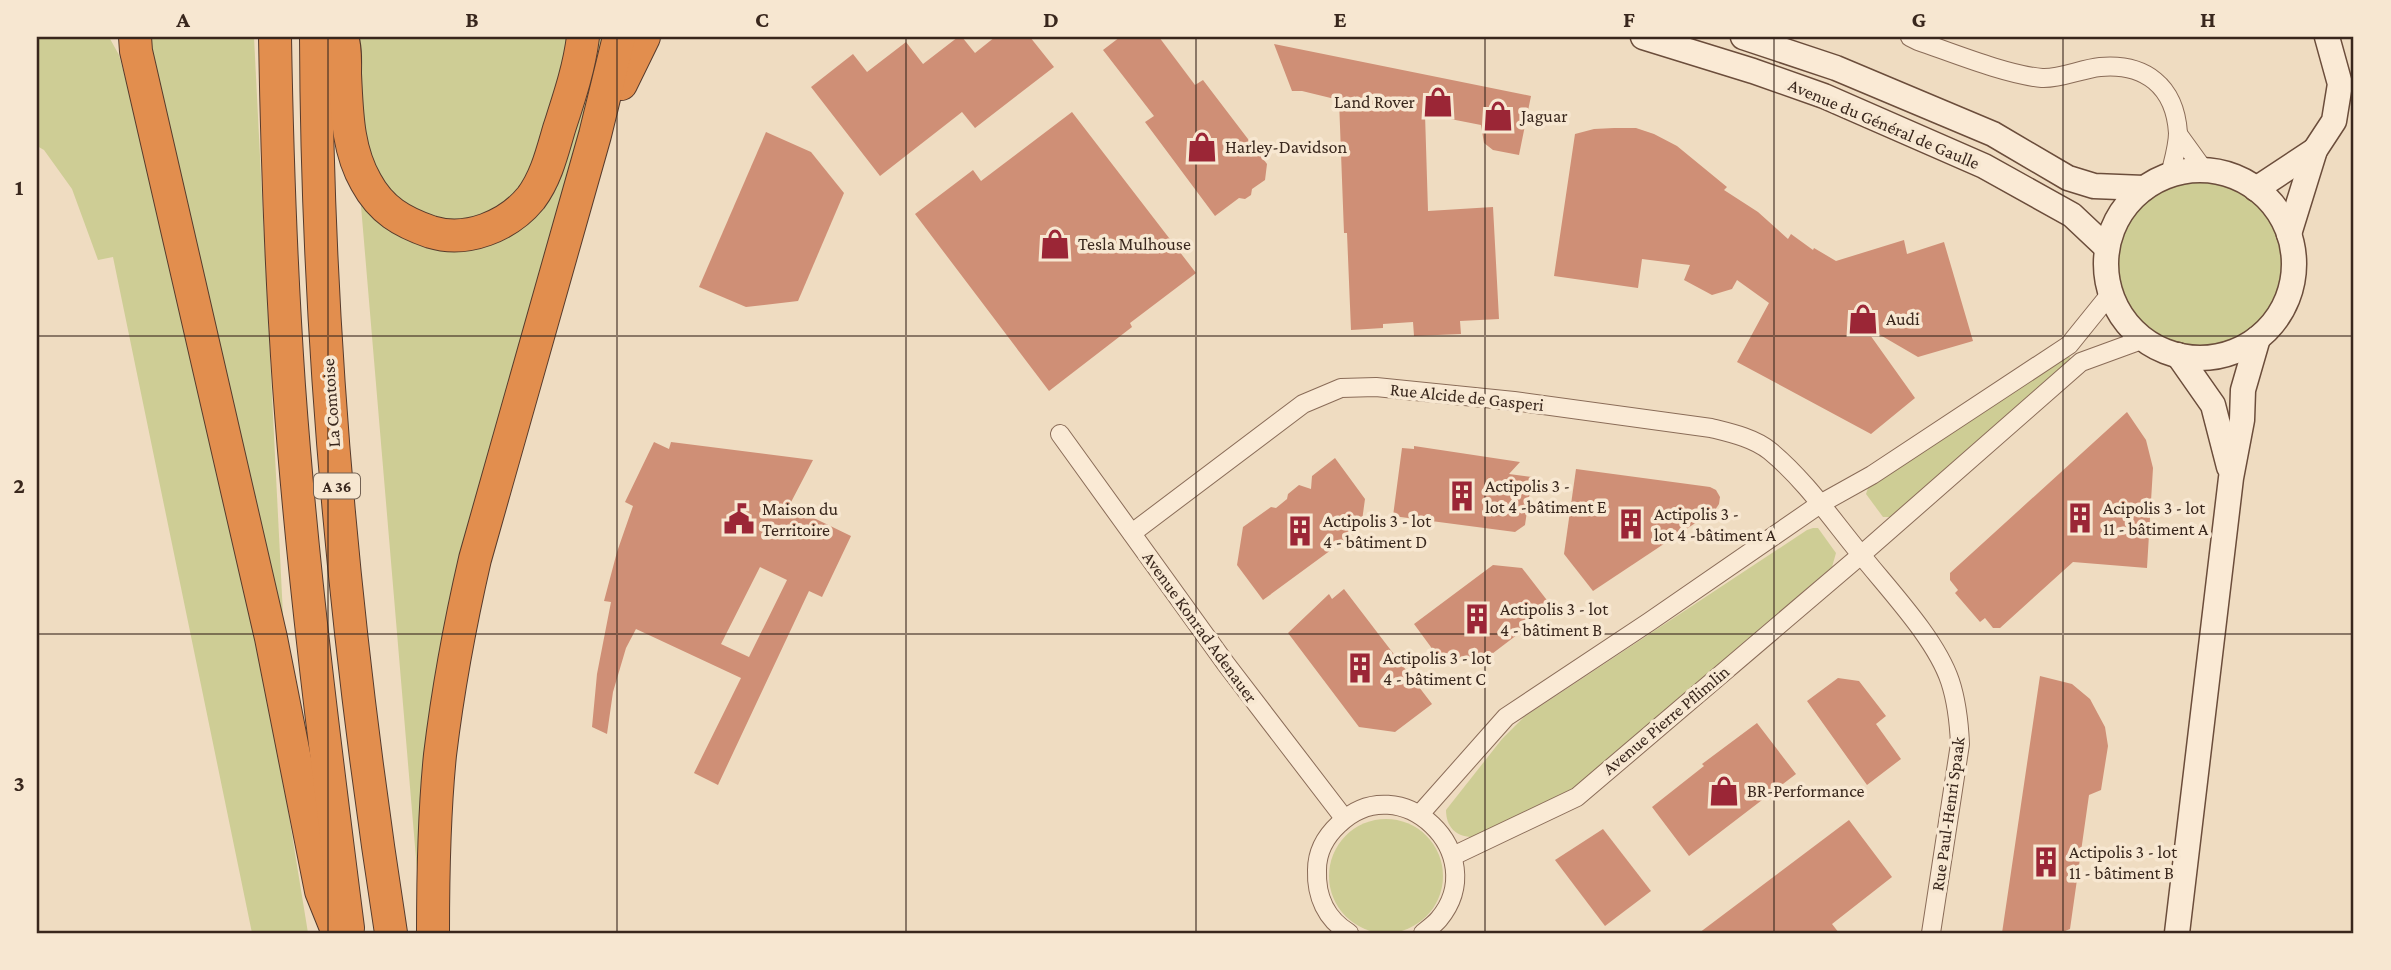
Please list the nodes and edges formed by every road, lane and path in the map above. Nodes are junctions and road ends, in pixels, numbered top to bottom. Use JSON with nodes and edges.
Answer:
{"nodes":[{"id":1,"x":275,"y":37,"type":"edge"},
{"id":2,"x":316,"y":37,"type":"edge"},
{"id":3,"x":342,"y":37,"type":"edge"},
{"id":4,"x":583,"y":37,"type":"edge"},
{"id":5,"x":619,"y":37,"type":"edge"},
{"id":6,"x":644,"y":37,"type":"edge"},
{"id":7,"x":1643,"y":37,"type":"edge"},
{"id":8,"x":1743,"y":37,"type":"edge"},
{"id":9,"x":1910,"y":37,"type":"edge"},
{"id":10,"x":2328,"y":37,"type":"edge"},
{"id":11,"x":132,"y":42,"type":"edge"},
{"id":12,"x":2178,"y":134,"type":"junction"},
{"id":13,"x":595,"y":135,"type":"junction"},
{"id":14,"x":2315,"y":150,"type":"junction"},
{"id":15,"x":2204,"y":170,"type":"junction"},
{"id":16,"x":2170,"y":175,"type":"junction"},
{"id":17,"x":2144,"y":188,"type":"junction"},
{"id":18,"x":2256,"y":189,"type":"junction"},
{"id":19,"x":2289,"y":234,"type":"junction"},
{"id":20,"x":2106,"y":247,"type":"junction"},
{"id":21,"x":2111,"y":293,"type":"junction"},
{"id":22,"x":2258,"y":338,"type":"junction"},
{"id":23,"x":2144,"y":339,"type":"junction"},
{"id":24,"x":2178,"y":355,"type":"junction"},
{"id":25,"x":1060,"y":434,"type":"dead end"},
{"id":26,"x":2231,"y":478,"type":"junction"},
{"id":27,"x":1820,"y":504,"type":"junction"},
{"id":28,"x":1132,"y":533,"type":"junction"},
{"id":29,"x":1861,"y":555,"type":"junction"},
{"id":30,"x":1420,"y":814,"type":"junction"},
{"id":31,"x":1344,"y":818,"type":"junction"},
{"id":32,"x":1452,"y":856,"type":"junction"},
{"id":33,"x":338,"y":933,"type":"edge"},
{"id":34,"x":348,"y":933,"type":"edge"},
{"id":35,"x":391,"y":933,"type":"edge"},
{"id":36,"x":433,"y":933,"type":"edge"},
{"id":37,"x":1349,"y":933,"type":"edge"},
{"id":38,"x":1423,"y":933,"type":"edge"},
{"id":39,"x":1931,"y":933,"type":"edge"},
{"id":40,"x":2178,"y":933,"type":"edge"}],
"edges":[{"from":1,"to":34,"type":"highway","number":"A 36"},
{"from":2,"to":35,"type":"highway","name":"La Comtoise","number":"A 36"},
{"from":3,"to":4,"type":"highway"},
{"from":5,"to":13,"type":"highway"},
{"from":6,"to":13,"type":"highway"},
{"from":7,"to":20,"type":"main road","name":"Avenue du Général de Gaulle"},
{"from":8,"to":17,"type":"main road","name":"Avenue du Général de Gaulle"},
{"from":9,"to":12,"type":"street"},
{"from":10,"to":14,"type":"main road"},
{"from":11,"to":33,"type":"highway"},
{"from":12,"to":15,"type":"street"},
{"from":12,"to":16,"type":"street"},
{"from":13,"to":36,"type":"highway"},
{"from":14,"to":18,"type":"main road"},
{"from":14,"to":19,"type":"main road"},
{"from":15,"to":16,"type":"main road"},
{"from":15,"to":18,"type":"main road"},
{"from":16,"to":17,"type":"main road"},
{"from":17,"to":20,"type":"main road"},
{"from":18,"to":19,"type":"main road"},
{"from":19,"to":22,"type":"main road"},
{"from":20,"to":21,"type":"main road"},
{"from":21,"to":23,"type":"main road"},
{"from":21,"to":27,"type":"street"},
{"from":22,"to":24,"type":"main road"},
{"from":22,"to":26,"type":"main road"},
{"from":23,"to":24,"type":"main road"},
{"from":23,"to":29,"type":"street","name":"Avenue Pierre Pflimlin"},
{"from":24,"to":26,"type":"main road"},
{"from":25,"to":28,"type":"street","name":"Avenue Konrad Adenauer"},
{"from":26,"to":40,"type":"main road"},
{"from":27,"to":28,"type":"street","name":"Rue Alcide de Gasperi"},
{"from":27,"to":29,"type":"street"},
{"from":27,"to":30,"type":"street"},
{"from":28,"to":31,"type":"street","name":"Avenue Konrad Adenauer"},
{"from":29,"to":32,"type":"street","name":"Avenue Pierre Pflimlin"},
{"from":29,"to":39,"type":"street","name":"Rue Paul-Henri Spaak"},
{"from":30,"to":31,"type":"street"},
{"from":30,"to":32,"type":"street"},
{"from":31,"to":37,"type":"street"},
{"from":32,"to":38,"type":"street"}]}
